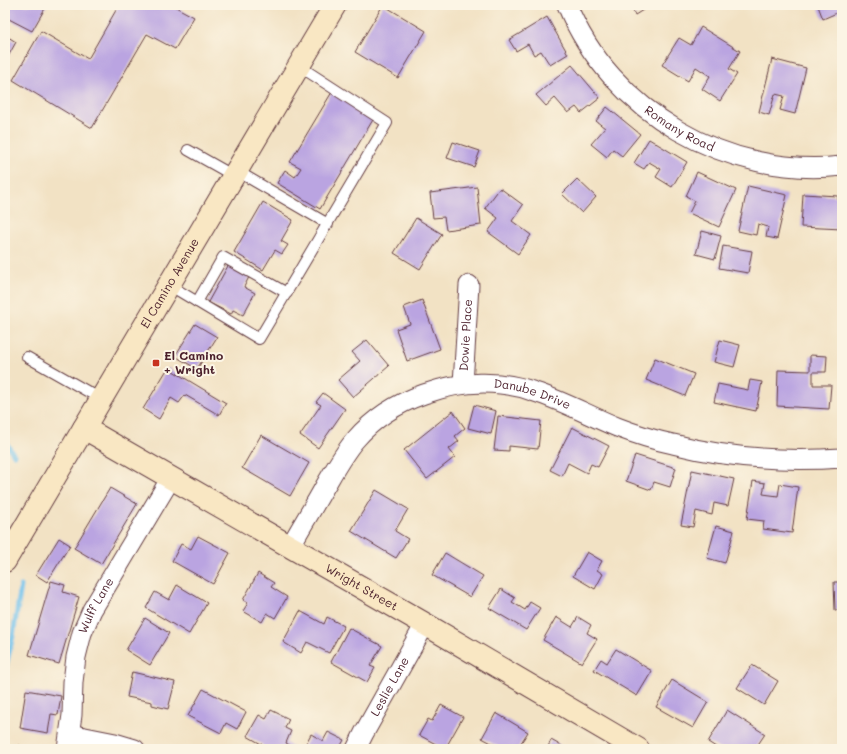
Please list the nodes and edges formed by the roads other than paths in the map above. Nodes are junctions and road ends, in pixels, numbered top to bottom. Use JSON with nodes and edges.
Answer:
{"nodes":[{"id":1,"x":335,"y":5,"type":"edge"},
{"id":2,"x":567,"y":5,"type":"edge"},
{"id":3,"x":299,"y":66,"type":"junction"},
{"id":4,"x":188,"y":150,"type":"dead end"},
{"id":5,"x":842,"y":166,"type":"edge"},
{"id":6,"x":235,"y":173,"type":"junction"},
{"id":7,"x":328,"y":224,"type":"junction"},
{"id":8,"x":169,"y":285,"type":"junction"},
{"id":9,"x":469,"y":286,"type":"dead end"},
{"id":10,"x":287,"y":293,"type":"junction"},
{"id":11,"x":197,"y":302,"type":"junction"},
{"id":12,"x":27,"y":357,"type":"dead end"},
{"id":13,"x":463,"y":384,"type":"junction"},
{"id":14,"x":101,"y":399,"type":"junction"},
{"id":15,"x":84,"y":428,"type":"junction"},
{"id":16,"x":842,"y":458,"type":"edge"},
{"id":17,"x":171,"y":478,"type":"junction"},
{"id":18,"x":290,"y":547,"type":"junction"},
{"id":19,"x":5,"y":561,"type":"edge"},
{"id":20,"x":425,"y":624,"type":"junction"},
{"id":21,"x":68,"y":741,"type":"edge"},
{"id":22,"x":135,"y":749,"type":"edge"},
{"id":23,"x":356,"y":749,"type":"edge"},
{"id":24,"x":638,"y":749,"type":"edge"}],
"edges":[{"from":1,"to":3,"type":"main road","name":"El Camino Avenue"},
{"from":2,"to":5,"type":"street","name":"Romany Road"},
{"from":3,"to":6,"type":"main road","name":"El Camino Avenue"},
{"from":3,"to":7,"type":"lane"},
{"from":4,"to":6,"type":"lane"},
{"from":6,"to":7,"type":"lane"},
{"from":6,"to":8,"type":"main road","name":"El Camino Avenue"},
{"from":7,"to":10,"type":"lane"},
{"from":8,"to":11,"type":"lane"},
{"from":8,"to":14,"type":"main road","name":"El Camino Avenue"},
{"from":9,"to":13,"type":"street","name":"Dowie Place"},
{"from":10,"to":11,"type":"lane"},
{"from":10,"to":11,"type":"lane"},
{"from":12,"to":14,"type":"lane"},
{"from":13,"to":16,"type":"street","name":"Danube Drive"},
{"from":13,"to":18,"type":"street","name":"Danube Drive"},
{"from":14,"to":15,"type":"main road","name":"El Camino Avenue"},
{"from":15,"to":17,"type":"main road","name":"Wright Street"},
{"from":15,"to":19,"type":"main road","name":"El Camino Avenue"},
{"from":17,"to":18,"type":"main road","name":"Wright Street"},
{"from":17,"to":21,"type":"street","name":"Wulff Lane"},
{"from":18,"to":20,"type":"main road","name":"Wright Street"},
{"from":20,"to":23,"type":"street","name":"Leslie Lane"},
{"from":20,"to":24,"type":"main road","name":"Wright Street"},
{"from":21,"to":22,"type":"street"}]}
